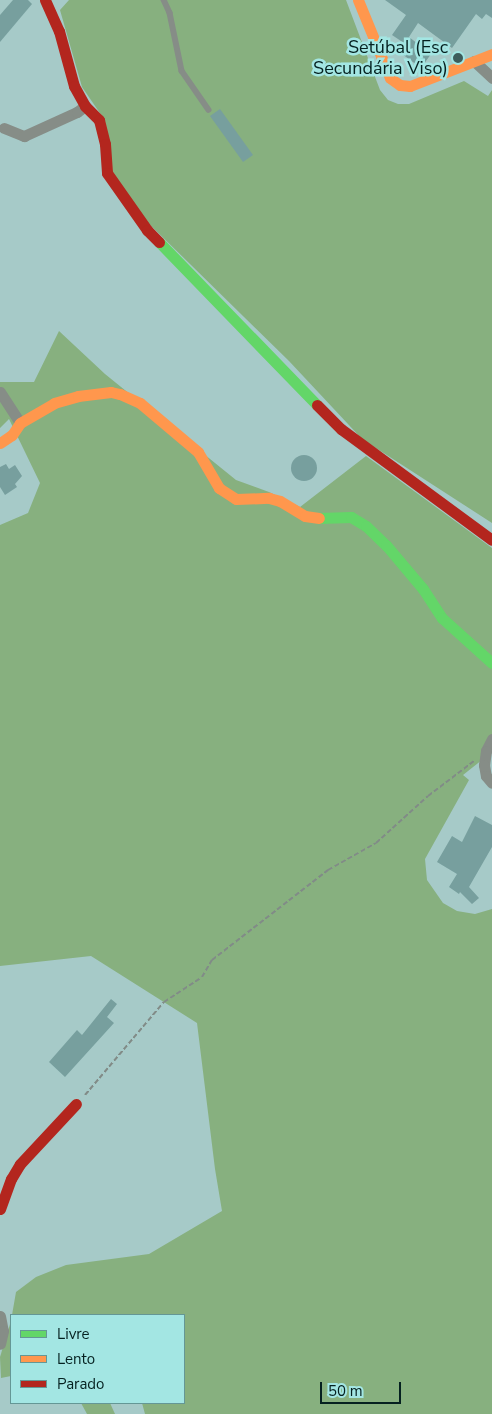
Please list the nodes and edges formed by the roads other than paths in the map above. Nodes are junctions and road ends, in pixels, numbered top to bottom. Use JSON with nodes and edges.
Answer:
{"nodes":[{"id":1,"x":45,"y":0,"type":"edge"},
{"id":2,"x":164,"y":0,"type":"edge"},
{"id":3,"x":358,"y":0,"type":"edge"},
{"id":4,"x":492,"y":54,"type":"edge"},
{"id":5,"x":474,"y":61,"type":"junction"},
{"id":6,"x":492,"y":78,"type":"edge"},
{"id":7,"x":85,"y":106,"type":"junction"},
{"id":8,"x":209,"y":110,"type":"dead end"},
{"id":9,"x":4,"y":128,"type":"dead end"},
{"id":10,"x":0,"y":392,"type":"edge"},
{"id":11,"x":20,"y":423,"type":"junction"},
{"id":12,"x":0,"y":443,"type":"edge"},
{"id":13,"x":492,"y":540,"type":"edge"},
{"id":14,"x":492,"y":663,"type":"edge"},
{"id":15,"x":492,"y":739,"type":"edge"},
{"id":16,"x":492,"y":783,"type":"edge"},
{"id":17,"x":76,"y":1104,"type":"road end"},
{"id":18,"x":0,"y":1209,"type":"edge"},
{"id":19,"x":0,"y":1316,"type":"edge"},
{"id":20,"x":0,"y":1344,"type":"edge"}],
"edges":[{"from":1,"to":7,"type":"street"},
{"from":2,"to":8,"type":"lane"},
{"from":3,"to":5,"type":"street"},
{"from":4,"to":5,"type":"street"},
{"from":5,"to":6,"type":"street"},
{"from":7,"to":9,"type":"street"},
{"from":7,"to":13,"type":"street"},
{"from":10,"to":11,"type":"street"},
{"from":11,"to":12,"type":"street"},
{"from":11,"to":14,"type":"street"},
{"from":15,"to":16,"type":"street"},
{"from":17,"to":18,"type":"street"},
{"from":19,"to":20,"type":"street"}]}
